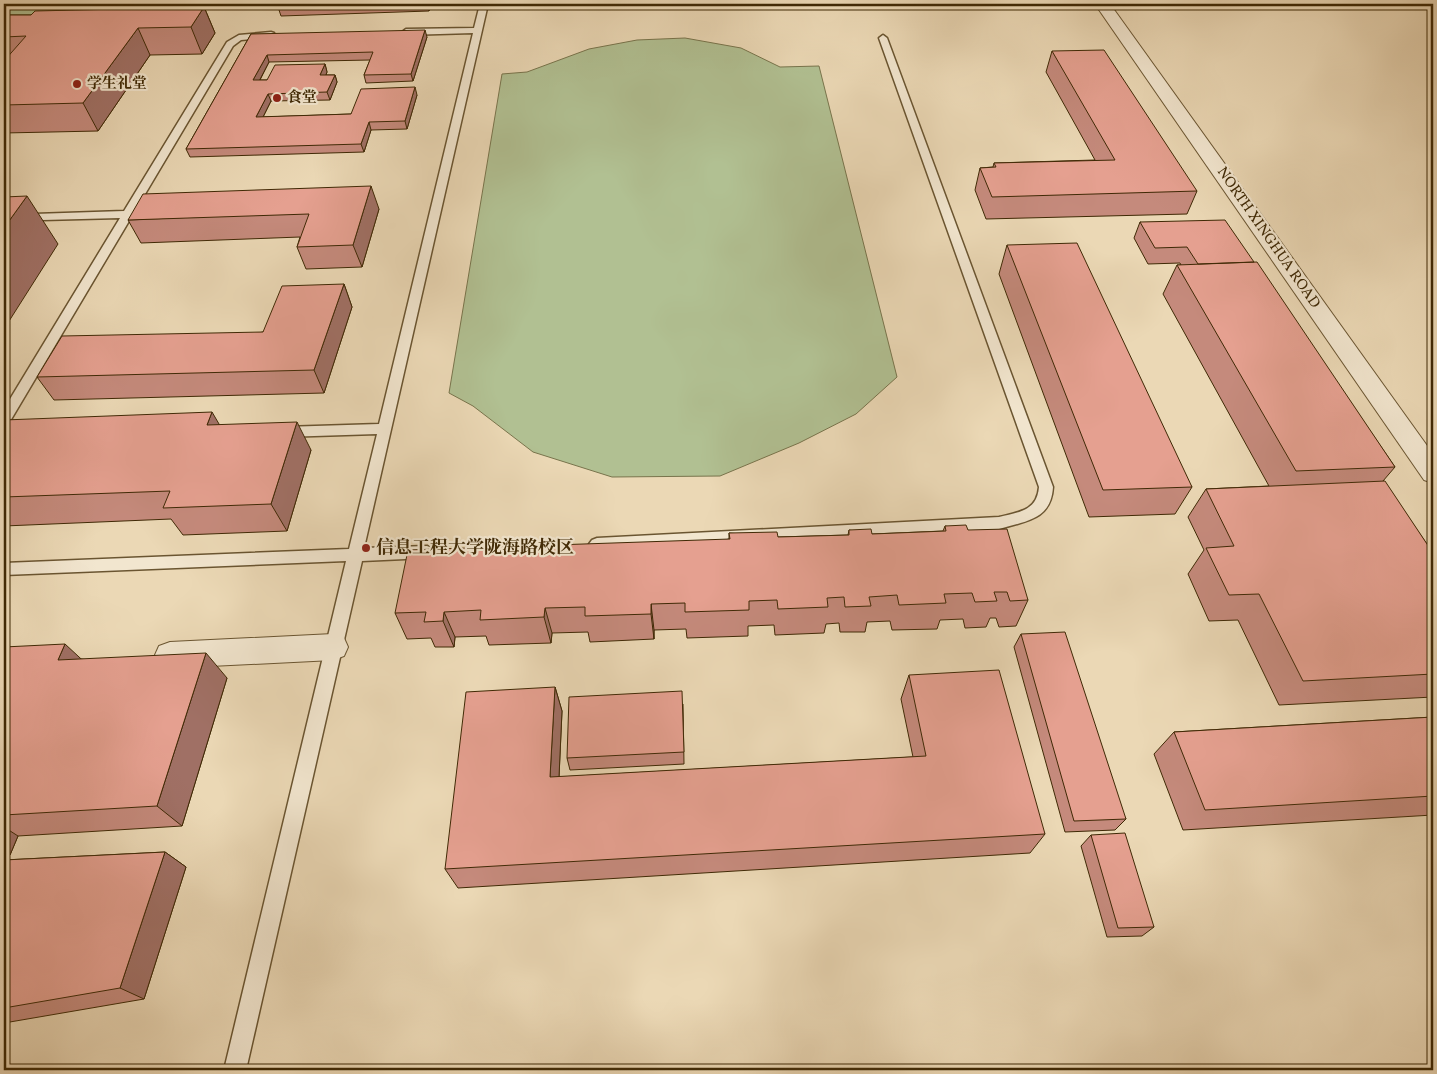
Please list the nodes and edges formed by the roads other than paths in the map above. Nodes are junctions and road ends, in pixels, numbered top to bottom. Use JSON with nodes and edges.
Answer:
{"nodes":[{"id":1,"x":484,"y":4,"type":"edge"},
{"id":2,"x":1103,"y":4,"type":"edge"},
{"id":3,"x":478,"y":30,"type":"junction"},
{"id":4,"x":391,"y":32,"type":"edge"},
{"id":5,"x":286,"y":34,"type":"edge"},
{"id":6,"x":883,"y":38,"type":"dead end"},
{"id":7,"x":128,"y":214,"type":"junction"},
{"id":8,"x":4,"y":218,"type":"edge"},
{"id":9,"x":4,"y":420,"type":"edge"},
{"id":10,"x":384,"y":429,"type":"junction"},
{"id":11,"x":267,"y":433,"type":"edge"},
{"id":12,"x":1433,"y":473,"type":"edge"},
{"id":13,"x":583,"y":544,"type":"edge"},
{"id":14,"x":444,"y":552,"type":"edge"},
{"id":15,"x":355,"y":556,"type":"junction"},
{"id":16,"x":4,"y":569,"type":"edge"},
{"id":17,"x":333,"y":647,"type":"junction"},
{"id":18,"x":144,"y":656,"type":"edge"},
{"id":19,"x":235,"y":1070,"type":"edge"}],
"edges":[{"from":1,"to":3,"type":"lane"},
{"from":2,"to":12,"type":"street","name":"NORTH XINGHUA ROAD"},
{"from":3,"to":4,"type":"lane"},
{"from":3,"to":10,"type":"lane"},
{"from":5,"to":7,"type":"lane"},
{"from":6,"to":13,"type":"lane"},
{"from":7,"to":8,"type":"lane"},
{"from":7,"to":9,"type":"lane"},
{"from":10,"to":11,"type":"lane"},
{"from":10,"to":15,"type":"lane"},
{"from":14,"to":15,"type":"lane"},
{"from":15,"to":16,"type":"lane"},
{"from":15,"to":17,"type":"lane"},
{"from":17,"to":18,"type":"street"},
{"from":17,"to":19,"type":"lane"}]}
